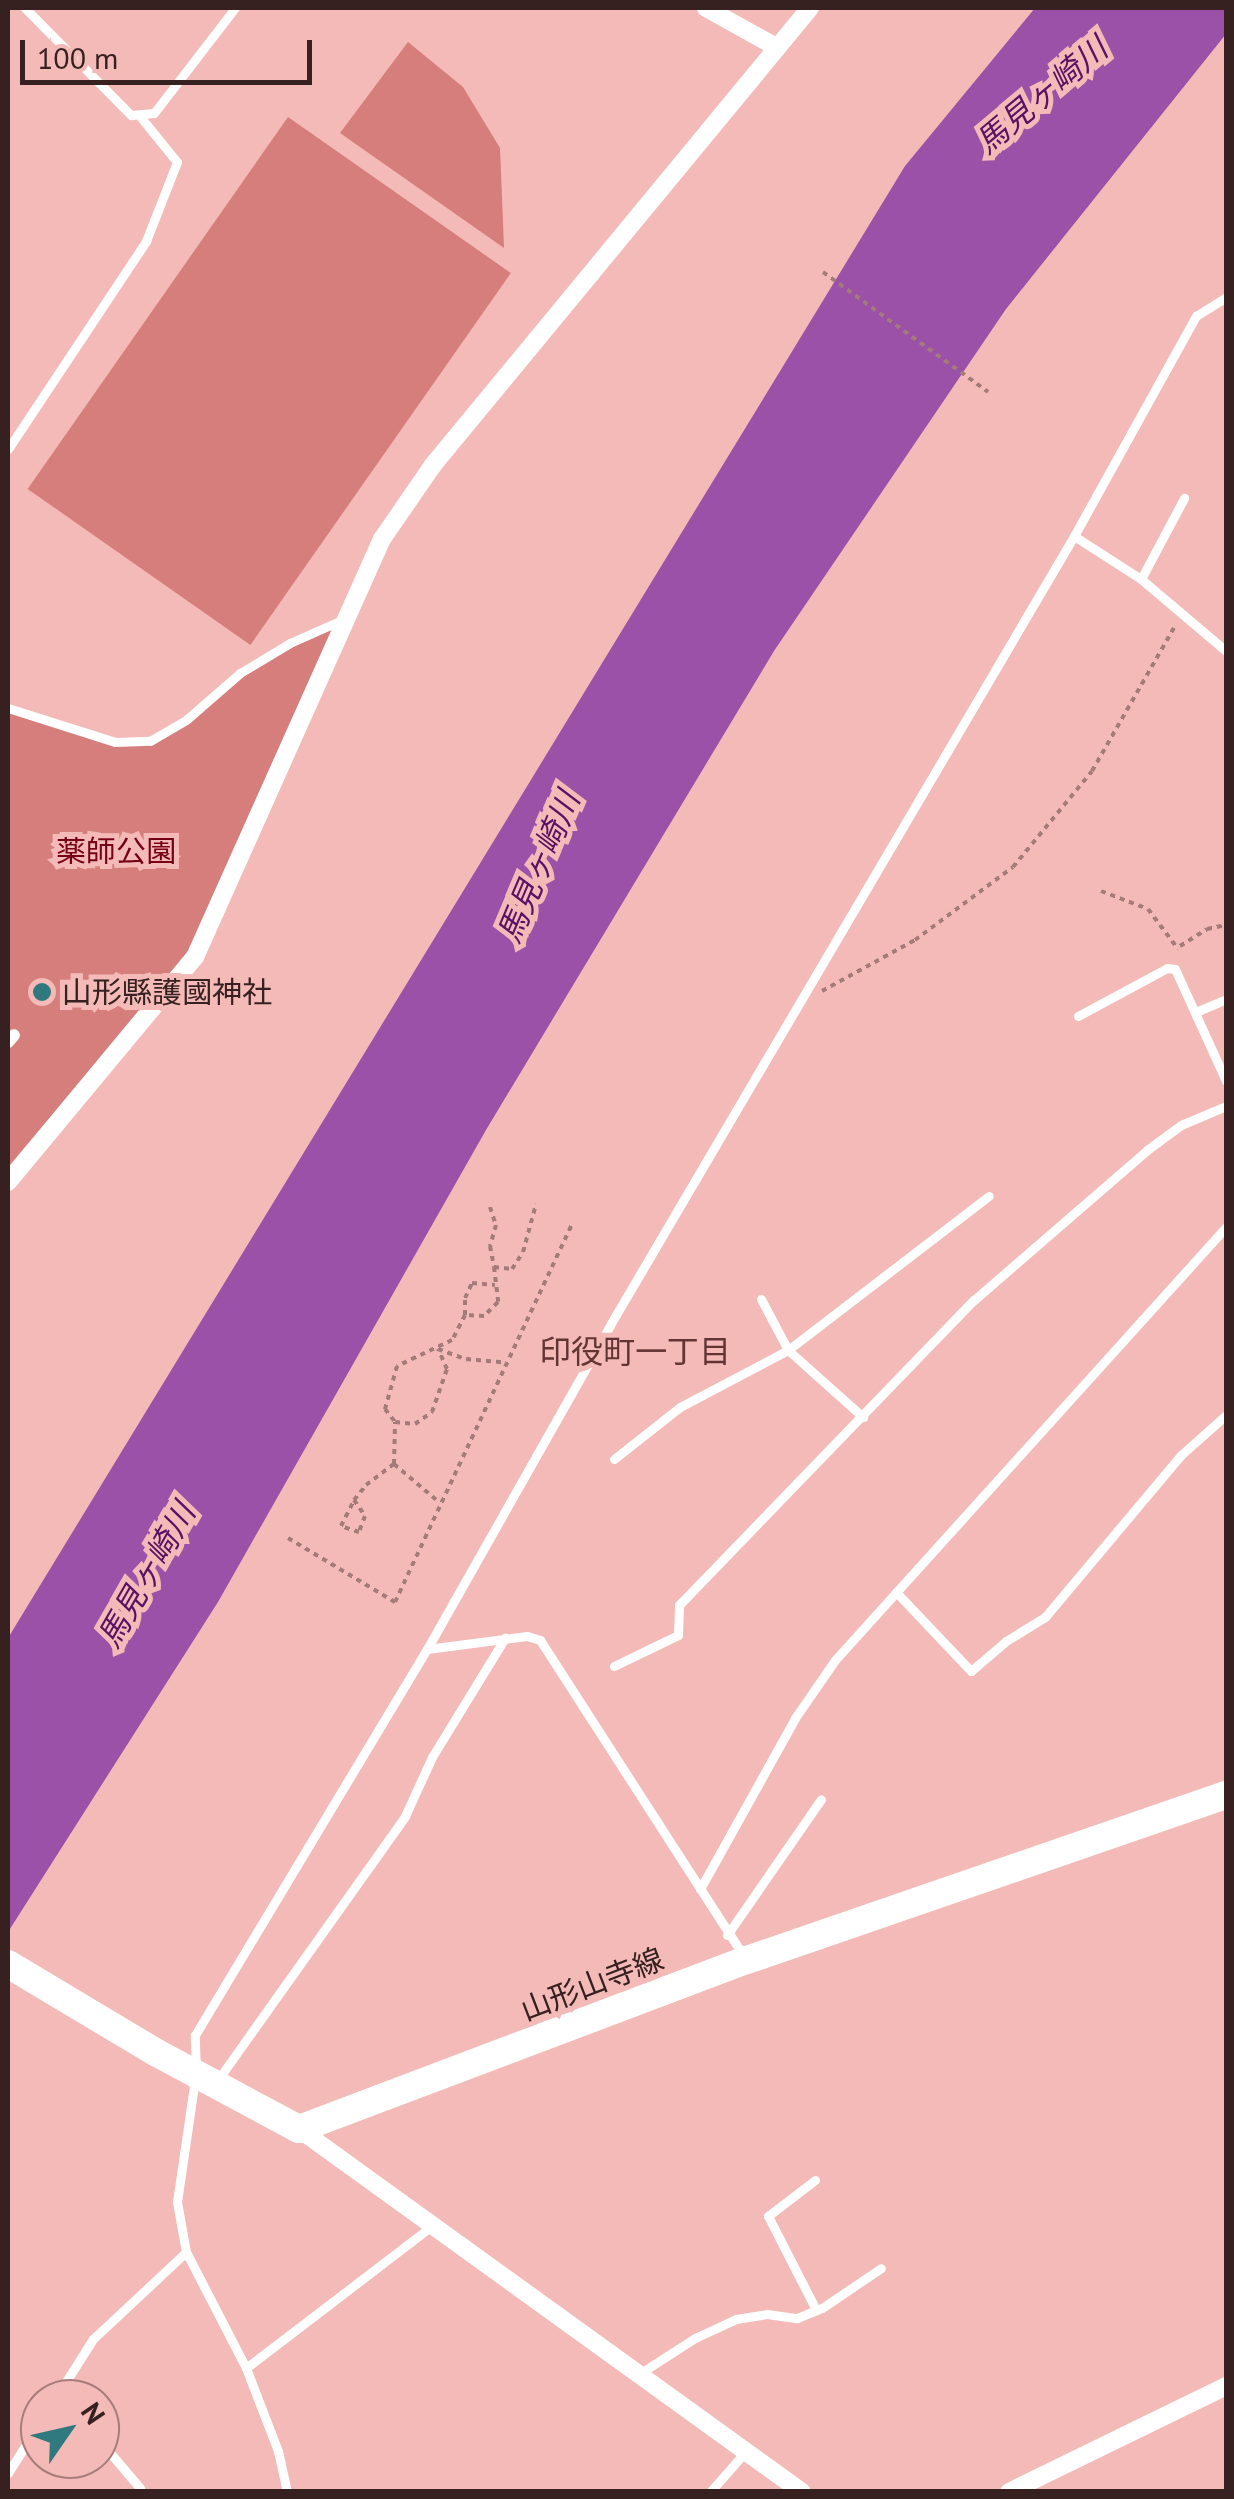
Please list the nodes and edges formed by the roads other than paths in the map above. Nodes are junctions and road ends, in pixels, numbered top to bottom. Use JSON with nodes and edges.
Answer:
{"nodes":[{"id":1,"x":26,"y":8,"type":"edge"},
{"id":2,"x":235,"y":8,"type":"edge"},
{"id":3,"x":706,"y":8,"type":"edge"},
{"id":4,"x":810,"y":8,"type":"edge"},
{"id":5,"x":732,"y":13,"type":"edge"},
{"id":6,"x":776,"y":47,"type":"junction"},
{"id":7,"x":139,"y":114,"type":"junction"},
{"id":8,"x":1226,"y":298,"type":"edge"},
{"id":9,"x":8,"y":448,"type":"edge"},
{"id":10,"x":1184,"y":498,"type":"dead end"},
{"id":11,"x":1074,"y":536,"type":"junction"},
{"id":12,"x":1142,"y":579,"type":"junction"},
{"id":13,"x":347,"y":618,"type":"junction"},
{"id":14,"x":1226,"y":651,"type":"edge"},
{"id":15,"x":8,"y":708,"type":"edge"},
{"id":16,"x":1226,"y":1000,"type":"edge"},
{"id":17,"x":1198,"y":1011,"type":"junction"},
{"id":18,"x":1078,"y":1016,"type":"dead end"},
{"id":19,"x":1226,"y":1081,"type":"edge"},
{"id":20,"x":1226,"y":1106,"type":"edge"},
{"id":21,"x":8,"y":1182,"type":"edge"},
{"id":22,"x":990,"y":1196,"type":"dead end"},
{"id":23,"x":1226,"y":1227,"type":"edge"},
{"id":24,"x":760,"y":1299,"type":"dead end"},
{"id":25,"x":788,"y":1350,"type":"junction"},
{"id":26,"x":1226,"y":1415,"type":"edge"},
{"id":27,"x":863,"y":1417,"type":"junction"},
{"id":28,"x":614,"y":1459,"type":"dead end"},
{"id":29,"x":896,"y":1592,"type":"junction"},
{"id":30,"x":505,"y":1638,"type":"junction"},
{"id":31,"x":427,"y":1649,"type":"junction"},
{"id":32,"x":614,"y":1666,"type":"dead end"},
{"id":33,"x":1226,"y":1795,"type":"edge"},
{"id":34,"x":821,"y":1799,"type":"dead end"},
{"id":35,"x":700,"y":1889,"type":"junction"},
{"id":36,"x":727,"y":1935,"type":"junction"},
{"id":37,"x":746,"y":1960,"type":"junction"},
{"id":38,"x":8,"y":1964,"type":"edge"},
{"id":39,"x":206,"y":2078,"type":"junction"},
{"id":40,"x":299,"y":2129,"type":"junction"},
{"id":41,"x":815,"y":2180,"type":"dead end"},
{"id":42,"x":433,"y":2225,"type":"junction"},
{"id":43,"x":186,"y":2252,"type":"junction"},
{"id":44,"x":881,"y":2268,"type":"dead end"},
{"id":45,"x":816,"y":2310,"type":"junction"},
{"id":46,"x":246,"y":2368,"type":"junction"},
{"id":47,"x":637,"y":2375,"type":"junction"},
{"id":48,"x":68,"y":2379,"type":"edge"},
{"id":49,"x":1226,"y":2386,"type":"edge"},
{"id":50,"x":746,"y":2451,"type":"junction"},
{"id":51,"x":120,"y":2464,"type":"edge"},
{"id":52,"x":140,"y":2488,"type":"dead end"},
{"id":53,"x":286,"y":2492,"type":"edge"},
{"id":54,"x":710,"y":2492,"type":"edge"},
{"id":55,"x":802,"y":2492,"type":"edge"},
{"id":56,"x":1009,"y":2492,"type":"edge"}],
"edges":[{"from":1,"to":7,"type":"lane"},
{"from":2,"to":7,"type":"lane"},
{"from":3,"to":5,"type":"street"},
{"from":4,"to":6,"type":"street"},
{"from":5,"to":6,"type":"street"},
{"from":6,"to":13,"type":"street"},
{"from":7,"to":9,"type":"lane"},
{"from":8,"to":11,"type":"lane"},
{"from":10,"to":12,"type":"lane"},
{"from":11,"to":12,"type":"lane"},
{"from":11,"to":31,"type":"lane"},
{"from":12,"to":14,"type":"lane"},
{"from":13,"to":15,"type":"lane"},
{"from":13,"to":21,"type":"street"},
{"from":16,"to":17,"type":"lane"},
{"from":17,"to":18,"type":"lane"},
{"from":17,"to":19,"type":"lane"},
{"from":20,"to":27,"type":"lane"},
{"from":22,"to":25,"type":"lane"},
{"from":23,"to":29,"type":"lane"},
{"from":24,"to":25,"type":"lane"},
{"from":25,"to":27,"type":"lane"},
{"from":25,"to":28,"type":"lane"},
{"from":26,"to":29,"type":"lane"},
{"from":27,"to":32,"type":"lane"},
{"from":29,"to":35,"type":"lane"},
{"from":30,"to":31,"type":"lane"},
{"from":30,"to":35,"type":"lane"},
{"from":30,"to":39,"type":"lane"},
{"from":31,"to":39,"type":"lane"},
{"from":33,"to":37,"type":"main road","name":"山形山寺線"},
{"from":34,"to":36,"type":"lane"},
{"from":35,"to":36,"type":"lane"},
{"from":36,"to":37,"type":"lane"},
{"from":37,"to":40,"type":"main road","name":"山形山寺線"},
{"from":38,"to":39,"type":"main road"},
{"from":39,"to":40,"type":"main road"},
{"from":39,"to":43,"type":"lane"},
{"from":40,"to":42,"type":"street"},
{"from":41,"to":45,"type":"lane"},
{"from":42,"to":46,"type":"lane"},
{"from":42,"to":47,"type":"street"},
{"from":43,"to":46,"type":"lane"},
{"from":43,"to":48,"type":"lane"},
{"from":44,"to":45,"type":"lane"},
{"from":45,"to":47,"type":"lane"},
{"from":46,"to":53,"type":"lane"},
{"from":47,"to":50,"type":"street"},
{"from":49,"to":56,"type":"street"},
{"from":50,"to":54,"type":"lane"},
{"from":50,"to":55,"type":"street"},
{"from":51,"to":52,"type":"lane"}]}
